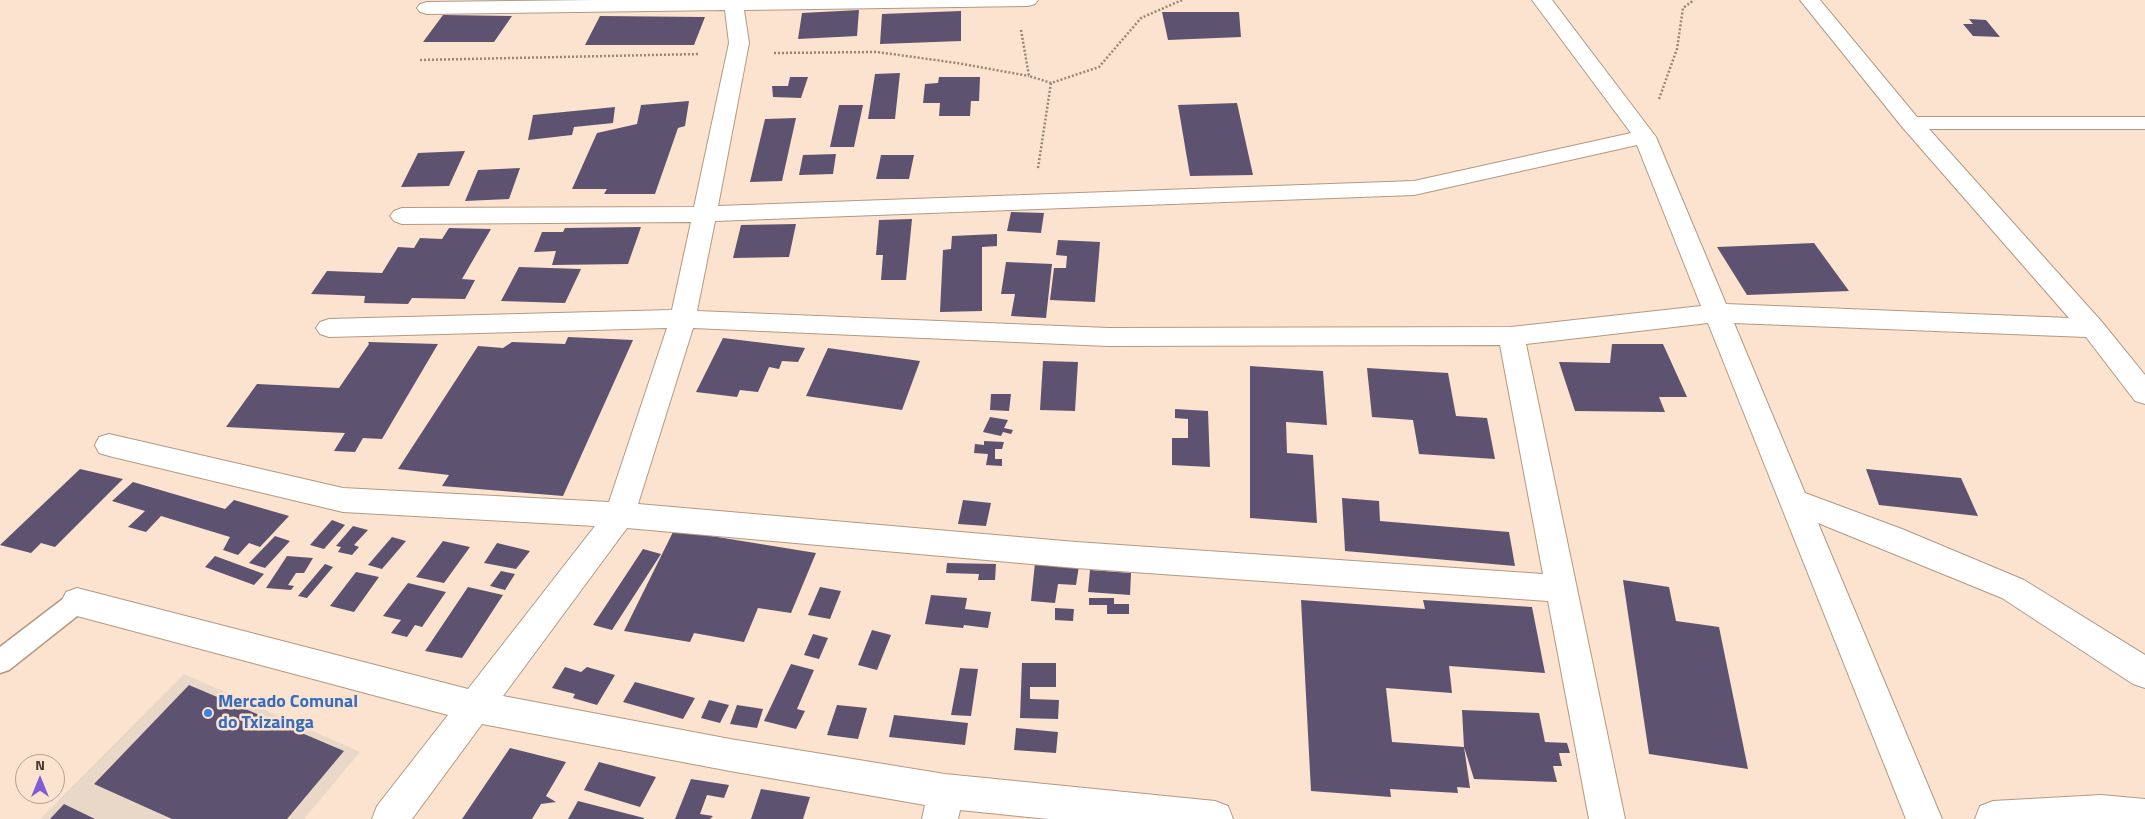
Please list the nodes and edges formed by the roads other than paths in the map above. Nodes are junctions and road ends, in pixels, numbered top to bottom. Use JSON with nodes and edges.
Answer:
{"nodes":[{"id":1,"x":1016,"y":0,"type":"edge"},
{"id":2,"x":1028,"y":0,"type":"edge"},
{"id":3,"x":1542,"y":0,"type":"edge"},
{"id":4,"x":1810,"y":0,"type":"edge"},
{"id":5,"x":733,"y":2,"type":"edge"},
{"id":6,"x":427,"y":8,"type":"dead end"},
{"id":7,"x":1911,"y":122,"type":"junction"},
{"id":8,"x":2145,"y":123,"type":"edge"},
{"id":9,"x":1645,"y":137,"type":"junction"},
{"id":10,"x":705,"y":214,"type":"junction"},
{"id":11,"x":402,"y":216,"type":"dead end"},
{"id":12,"x":1717,"y":313,"type":"junction"},
{"id":13,"x":683,"y":319,"type":"junction"},
{"id":14,"x":329,"y":328,"type":"dead end"},
{"id":15,"x":2093,"y":328,"type":"junction"},
{"id":16,"x":1510,"y":336,"type":"junction"},
{"id":17,"x":2145,"y":394,"type":"edge"},
{"id":18,"x":109,"y":445,"type":"dead end"},
{"id":19,"x":1794,"y":501,"type":"junction"},
{"id":20,"x":620,"y":515,"type":"junction"},
{"id":21,"x":1562,"y":589,"type":"junction"},
{"id":22,"x":77,"y":602,"type":"joint"},
{"id":23,"x":0,"y":662,"type":"edge"},
{"id":24,"x":2145,"y":673,"type":"edge"},
{"id":25,"x":476,"y":707,"type":"junction"},
{"id":26,"x":942,"y":805,"type":"edge"},
{"id":27,"x":2145,"y":817,"type":"edge"},
{"id":28,"x":390,"y":819,"type":"edge"},
{"id":29,"x":1215,"y":819,"type":"edge"},
{"id":30,"x":1607,"y":819,"type":"edge"},
{"id":31,"x":1924,"y":819,"type":"edge"},
{"id":32,"x":1993,"y":819,"type":"edge"}],
"edges":[{"from":1,"to":2,"type":"street"},
{"from":1,"to":5,"type":"street"},
{"from":3,"to":9,"type":"street"},
{"from":4,"to":7,"type":"street"},
{"from":5,"to":6,"type":"street"},
{"from":5,"to":10,"type":"street"},
{"from":7,"to":8,"type":"street"},
{"from":7,"to":15,"type":"street"},
{"from":9,"to":10,"type":"street"},
{"from":9,"to":12,"type":"street"},
{"from":10,"to":11,"type":"street"},
{"from":10,"to":13,"type":"street"},
{"from":12,"to":15,"type":"street"},
{"from":12,"to":16,"type":"street"},
{"from":12,"to":19,"type":"street"},
{"from":13,"to":14,"type":"street"},
{"from":13,"to":16,"type":"street"},
{"from":13,"to":20,"type":"street"},
{"from":15,"to":17,"type":"street"},
{"from":16,"to":21,"type":"street"},
{"from":18,"to":20,"type":"street"},
{"from":19,"to":24,"type":"street"},
{"from":19,"to":31,"type":"street"},
{"from":20,"to":21,"type":"street"},
{"from":20,"to":25,"type":"street"},
{"from":21,"to":30,"type":"street"},
{"from":22,"to":23,"type":"lane"},
{"from":22,"to":25,"type":"street"},
{"from":25,"to":26,"type":"street"},
{"from":25,"to":28,"type":"street"},
{"from":26,"to":29,"type":"street"},
{"from":27,"to":32,"type":"street"}]}
